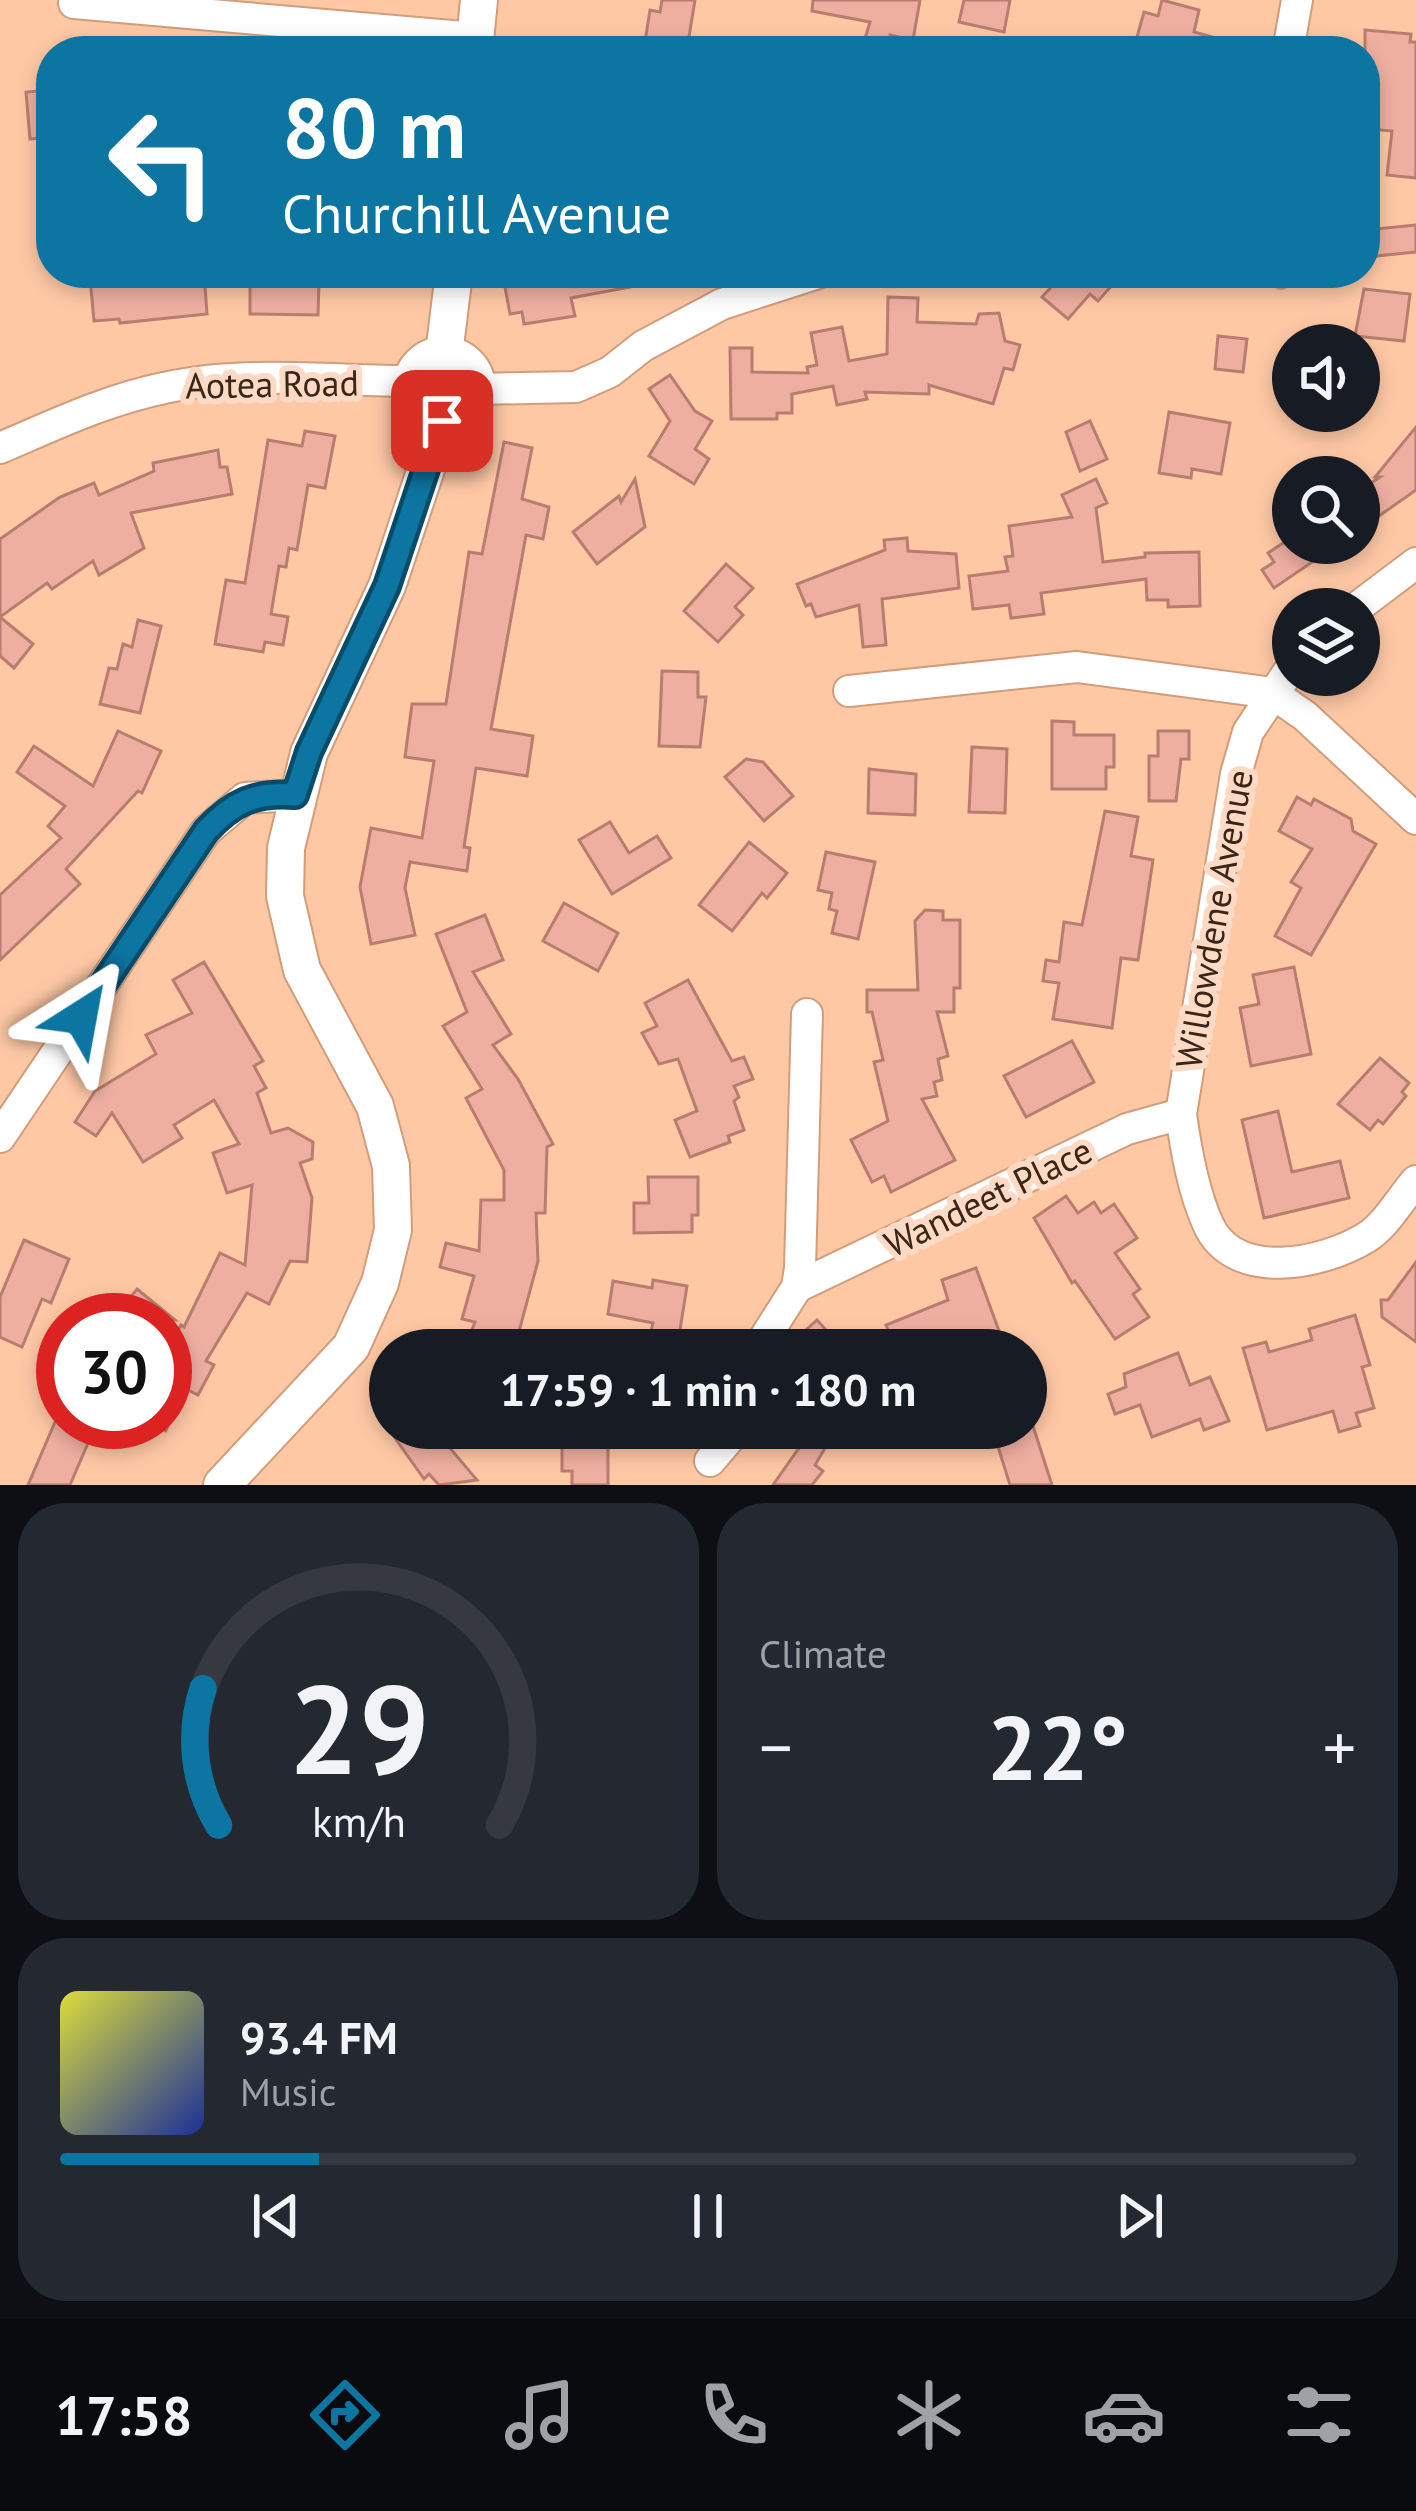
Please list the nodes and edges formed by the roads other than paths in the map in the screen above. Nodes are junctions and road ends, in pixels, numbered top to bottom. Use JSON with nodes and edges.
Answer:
{"nodes":[{"id":1,"x":479,"y":0,"type":"edge"},
{"id":2,"x":1297,"y":0,"type":"edge"},
{"id":3,"x":74,"y":3,"type":"dead end"},
{"id":4,"x":397,"y":36,"type":"edge"},
{"id":5,"x":476,"y":36,"type":"edge"},
{"id":6,"x":1291,"y":36,"type":"edge"},
{"id":7,"x":452,"y":288,"type":"edge"},
{"id":8,"x":772,"y":288,"type":"edge"},
{"id":9,"x":444,"y":354,"type":"junction"},
{"id":10,"x":412,"y":381,"type":"junction"},
{"id":11,"x":477,"y":389,"type":"junction"},
{"id":12,"x":442,"y":421,"type":"junction"},
{"id":13,"x":0,"y":448,"type":"edge"},
{"id":14,"x":1416,"y":563,"type":"edge"},
{"id":15,"x":1380,"y":590,"type":"edge"},
{"id":16,"x":849,"y":691,"type":"dead end"},
{"id":17,"x":1272,"y":693,"type":"joint"},
{"id":18,"x":1276,"y":696,"type":"edge"},
{"id":19,"x":295,"y":795,"type":"junction"},
{"id":20,"x":1416,"y":819,"type":"edge"},
{"id":21,"x":807,"y":1014,"type":"dead end"},
{"id":22,"x":1181,"y":1114,"type":"junction"},
{"id":23,"x":0,"y":1137,"type":"edge"},
{"id":24,"x":1416,"y":1180,"type":"edge"},
{"id":25,"x":797,"y":1288,"type":"junction"},
{"id":26,"x":771,"y":1329,"type":"edge"},
{"id":27,"x":720,"y":1449,"type":"edge"},
{"id":28,"x":710,"y":1461,"type":"dead end"},
{"id":29,"x":223,"y":1485,"type":"edge"}],
"edges":[{"from":1,"to":5,"type":"street"},
{"from":2,"to":6,"type":"street"},
{"from":3,"to":4,"type":"street"},
{"from":7,"to":9,"type":"street"},
{"from":8,"to":11,"type":"street"},
{"from":9,"to":10,"type":"street"},
{"from":9,"to":11,"type":"street"},
{"from":10,"to":12,"type":"street"},
{"from":10,"to":13,"type":"street","name":"Aotea Road"},
{"from":11,"to":12,"type":"street"},
{"from":12,"to":19,"type":"street"},
{"from":14,"to":15,"type":"street"},
{"from":16,"to":17,"type":"street"},
{"from":17,"to":22,"type":"street","name":"Willowdene Avenue"},
{"from":18,"to":20,"type":"street"},
{"from":19,"to":23,"type":"street"},
{"from":19,"to":29,"type":"street"},
{"from":21,"to":25,"type":"street"},
{"from":22,"to":24,"type":"street"},
{"from":22,"to":25,"type":"street","name":"Wandeet Place"},
{"from":25,"to":26,"type":"street"},
{"from":27,"to":28,"type":"street"}]}
